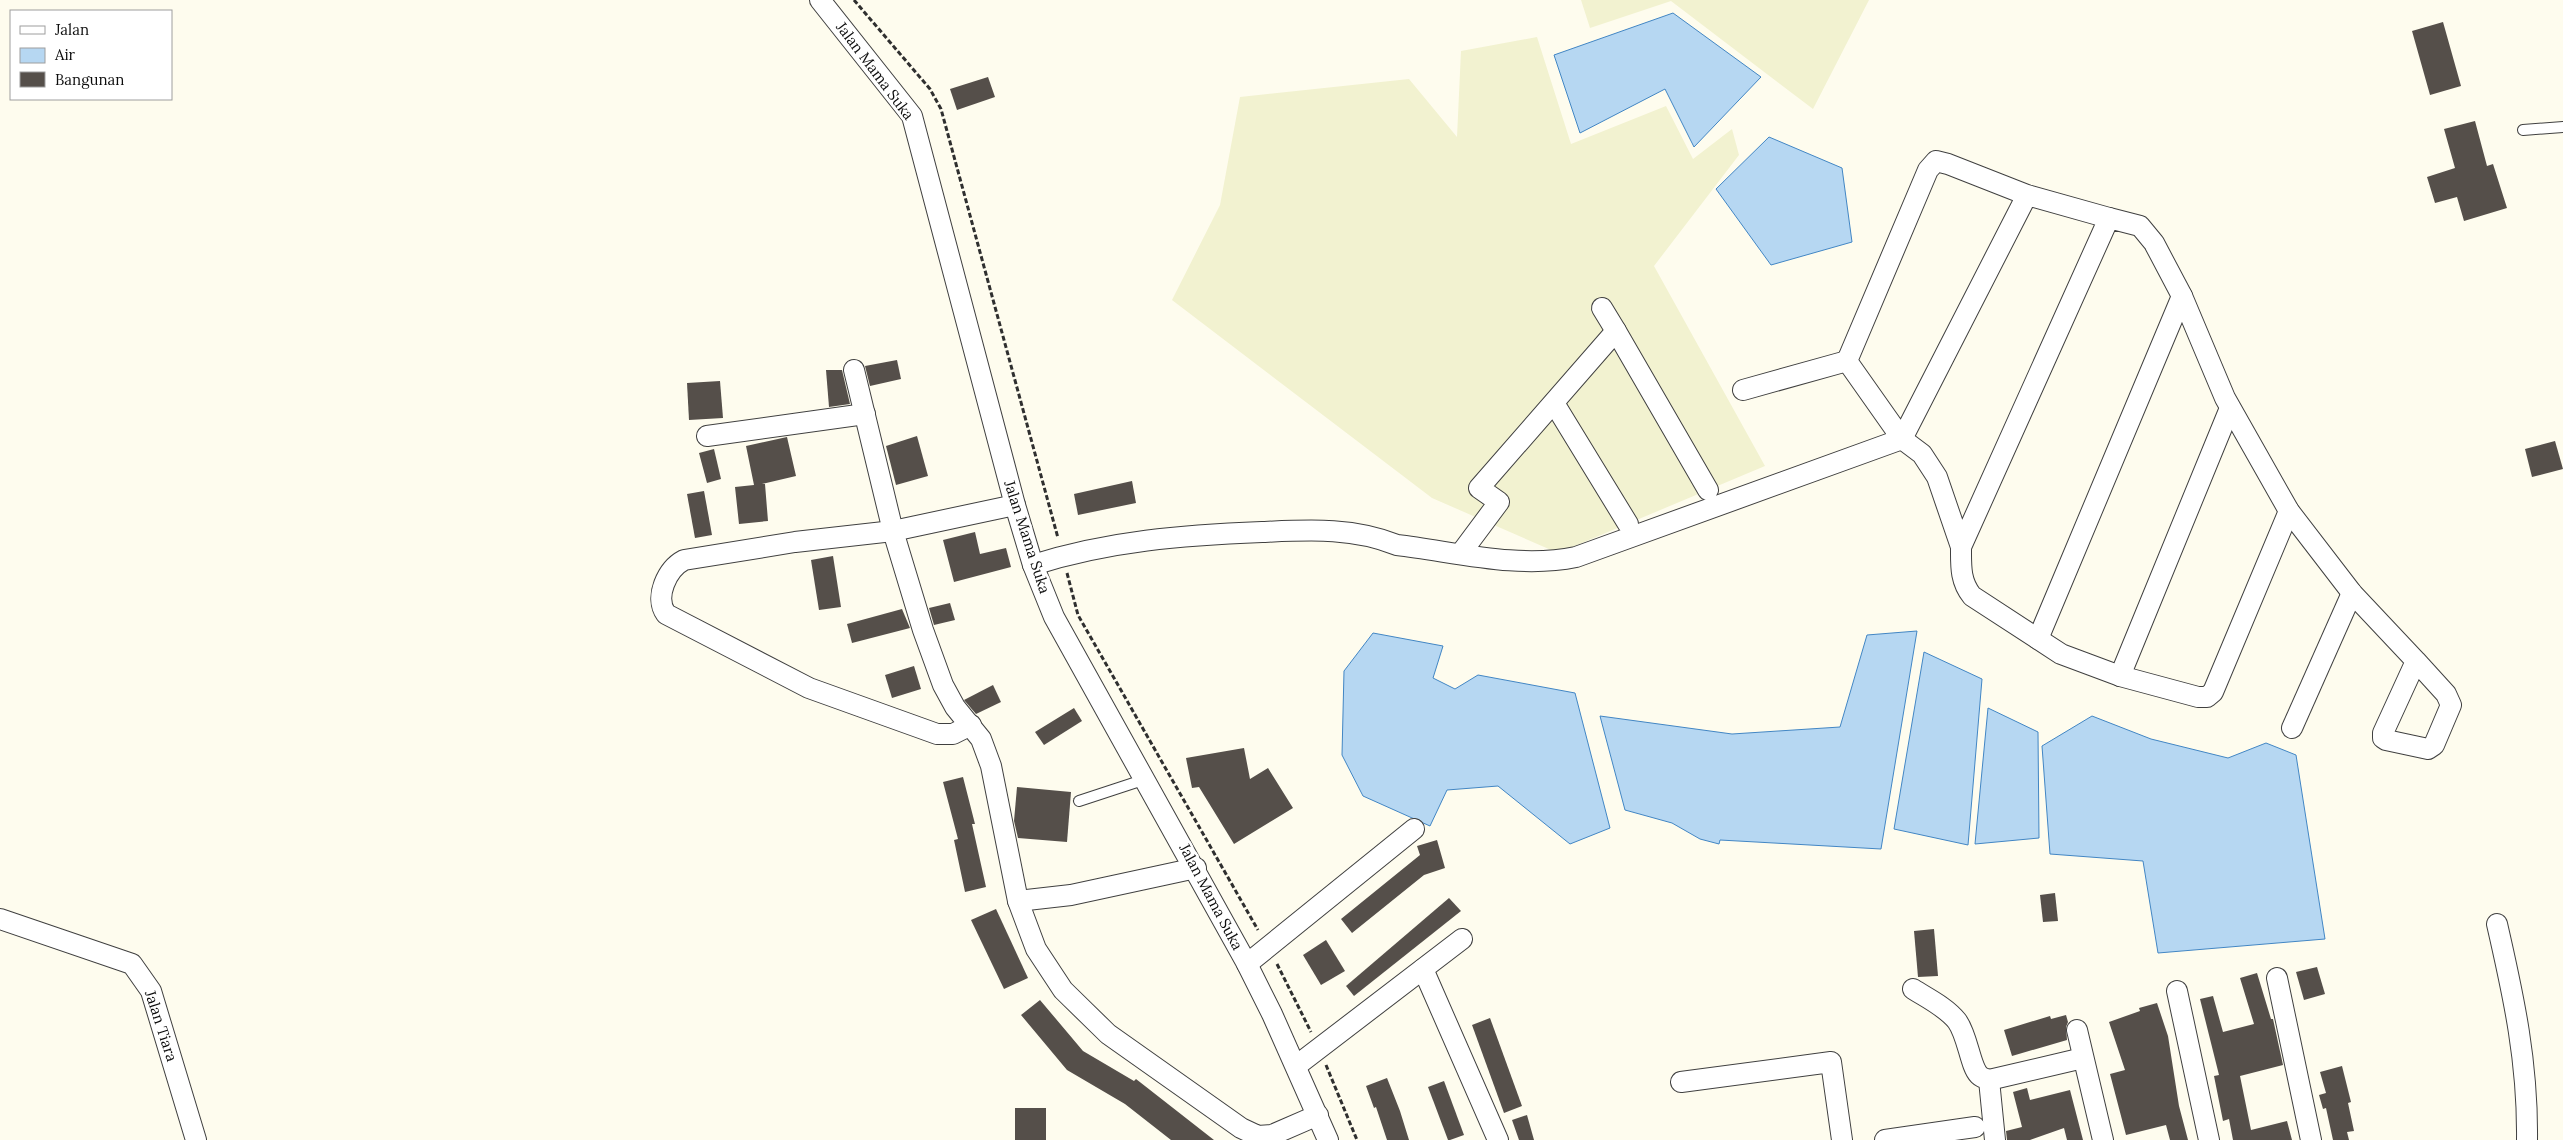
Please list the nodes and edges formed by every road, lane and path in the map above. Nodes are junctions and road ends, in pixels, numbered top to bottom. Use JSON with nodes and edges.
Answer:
{"nodes":[{"id":1,"x":820,"y":0,"type":"edge"},
{"id":2,"x":2563,"y":127,"type":"edge"},
{"id":3,"x":2523,"y":130,"type":"dead end"},
{"id":4,"x":2027,"y":195,"type":"junction"},
{"id":5,"x":2109,"y":218,"type":"junction"},
{"id":6,"x":2182,"y":296,"type":"junction"},
{"id":7,"x":1602,"y":308,"type":"dead end"},
{"id":8,"x":1616,"y":330,"type":"junction"},
{"id":9,"x":1847,"y":362,"type":"junction"},
{"id":10,"x":854,"y":370,"type":"dead end"},
{"id":11,"x":1743,"y":390,"type":"dead end"},
{"id":12,"x":1554,"y":403,"type":"junction"},
{"id":13,"x":2230,"y":408,"type":"junction"},
{"id":14,"x":865,"y":414,"type":"junction"},
{"id":15,"x":707,"y":436,"type":"dead end"},
{"id":16,"x":1902,"y":439,"type":"junction"},
{"id":17,"x":1708,"y":490,"type":"dead end"},
{"id":18,"x":1014,"y":505,"type":"junction"},
{"id":19,"x":2289,"y":511,"type":"junction"},
{"id":20,"x":1628,"y":524,"type":"dead end"},
{"id":21,"x":893,"y":531,"type":"junction"},
{"id":22,"x":1961,"y":547,"type":"junction"},
{"id":23,"x":1461,"y":553,"type":"junction"},
{"id":24,"x":1032,"y":565,"type":"junction"},
{"id":25,"x":2352,"y":593,"type":"junction"},
{"id":26,"x":2038,"y":639,"type":"junction"},
{"id":27,"x":2416,"y":661,"type":"dead end"},
{"id":28,"x":2120,"y":676,"type":"junction"},
{"id":29,"x":971,"y":725,"type":"junction"},
{"id":30,"x":2292,"y":728,"type":"dead end"},
{"id":31,"x":1146,"y":779,"type":"junction"},
{"id":32,"x":1079,"y":802,"type":"dead end"},
{"id":33,"x":1414,"y":829,"type":"dead end"},
{"id":34,"x":1196,"y":868,"type":"junction"},
{"id":35,"x":1018,"y":901,"type":"junction"},
{"id":36,"x":0,"y":919,"type":"edge"},
{"id":37,"x":2497,"y":924,"type":"dead end"},
{"id":38,"x":1462,"y":939,"type":"dead end"},
{"id":39,"x":1247,"y":964,"type":"junction"},
{"id":40,"x":1423,"y":969,"type":"junction"},
{"id":41,"x":2277,"y":978,"type":"dead end"},
{"id":42,"x":1912,"y":989,"type":"dead end"},
{"id":43,"x":2177,"y":991,"type":"dead end"},
{"id":44,"x":2077,"y":1030,"type":"dead end"},
{"id":45,"x":2083,"y":1058,"type":"junction"},
{"id":46,"x":1296,"y":1066,"type":"junction"},
{"id":47,"x":1989,"y":1080,"type":"junction"},
{"id":48,"x":1681,"y":1082,"type":"dead end"},
{"id":49,"x":1318,"y":1115,"type":"junction"},
{"id":50,"x":1975,"y":1127,"type":"dead end"},
{"id":51,"x":196,"y":1140,"type":"edge"},
{"id":52,"x":1328,"y":1140,"type":"edge"},
{"id":53,"x":1498,"y":1140,"type":"edge"},
{"id":54,"x":1842,"y":1140,"type":"edge"},
{"id":55,"x":1885,"y":1140,"type":"edge"},
{"id":56,"x":1995,"y":1140,"type":"edge"},
{"id":57,"x":2103,"y":1140,"type":"edge"},
{"id":58,"x":2209,"y":1140,"type":"edge"},
{"id":59,"x":2311,"y":1140,"type":"edge"},
{"id":60,"x":2527,"y":1140,"type":"edge"}],
"edges":[{"from":1,"to":18,"type":"street","name":"Jalan Mama Suka"},
{"from":2,"to":3,"type":"lane"},
{"from":4,"to":5,"type":"street"},
{"from":4,"to":9,"type":"street"},
{"from":4,"to":16,"type":"street"},
{"from":5,"to":6,"type":"street"},
{"from":5,"to":22,"type":"street"},
{"from":6,"to":13,"type":"street"},
{"from":6,"to":26,"type":"street"},
{"from":7,"to":8,"type":"street"},
{"from":8,"to":12,"type":"street"},
{"from":8,"to":17,"type":"street"},
{"from":9,"to":11,"type":"street"},
{"from":9,"to":16,"type":"street"},
{"from":10,"to":14,"type":"street"},
{"from":12,"to":20,"type":"street"},
{"from":12,"to":23,"type":"street"},
{"from":13,"to":19,"type":"street"},
{"from":13,"to":28,"type":"street"},
{"from":14,"to":15,"type":"street"},
{"from":14,"to":21,"type":"street"},
{"from":16,"to":22,"type":"street"},
{"from":16,"to":23,"type":"street"},
{"from":18,"to":21,"type":"street"},
{"from":18,"to":24,"type":"street","name":"Jalan Mama Suka"},
{"from":19,"to":25,"type":"street"},
{"from":19,"to":28,"type":"street"},
{"from":21,"to":29,"type":"street"},
{"from":21,"to":29,"type":"street"},
{"from":22,"to":26,"type":"street"},
{"from":23,"to":24,"type":"street"},
{"from":24,"to":31,"type":"street","name":"Jalan Mama Suka"},
{"from":25,"to":27,"type":"street"},
{"from":25,"to":30,"type":"street"},
{"from":26,"to":28,"type":"street"},
{"from":29,"to":35,"type":"street"},
{"from":31,"to":32,"type":"lane"},
{"from":31,"to":34,"type":"street","name":"Jalan Mama Suka"},
{"from":33,"to":39,"type":"street"},
{"from":34,"to":35,"type":"street"},
{"from":34,"to":39,"type":"street","name":"Jalan Mama Suka"},
{"from":35,"to":49,"type":"street"},
{"from":36,"to":51,"type":"street","name":"Jalan Tiara"},
{"from":37,"to":60,"type":"street"},
{"from":38,"to":40,"type":"street"},
{"from":39,"to":46,"type":"street","name":"Jalan Mama Suka"},
{"from":40,"to":46,"type":"street"},
{"from":40,"to":53,"type":"street"},
{"from":41,"to":59,"type":"street"},
{"from":42,"to":47,"type":"street"},
{"from":43,"to":58,"type":"street"},
{"from":44,"to":45,"type":"street"},
{"from":45,"to":47,"type":"street"},
{"from":45,"to":57,"type":"street"},
{"from":46,"to":49,"type":"street","name":"Jalan Mama Suka"},
{"from":47,"to":56,"type":"street"},
{"from":48,"to":54,"type":"street"},
{"from":49,"to":52,"type":"street","name":"Jalan Mama Suka"},
{"from":50,"to":55,"type":"street"}]}
